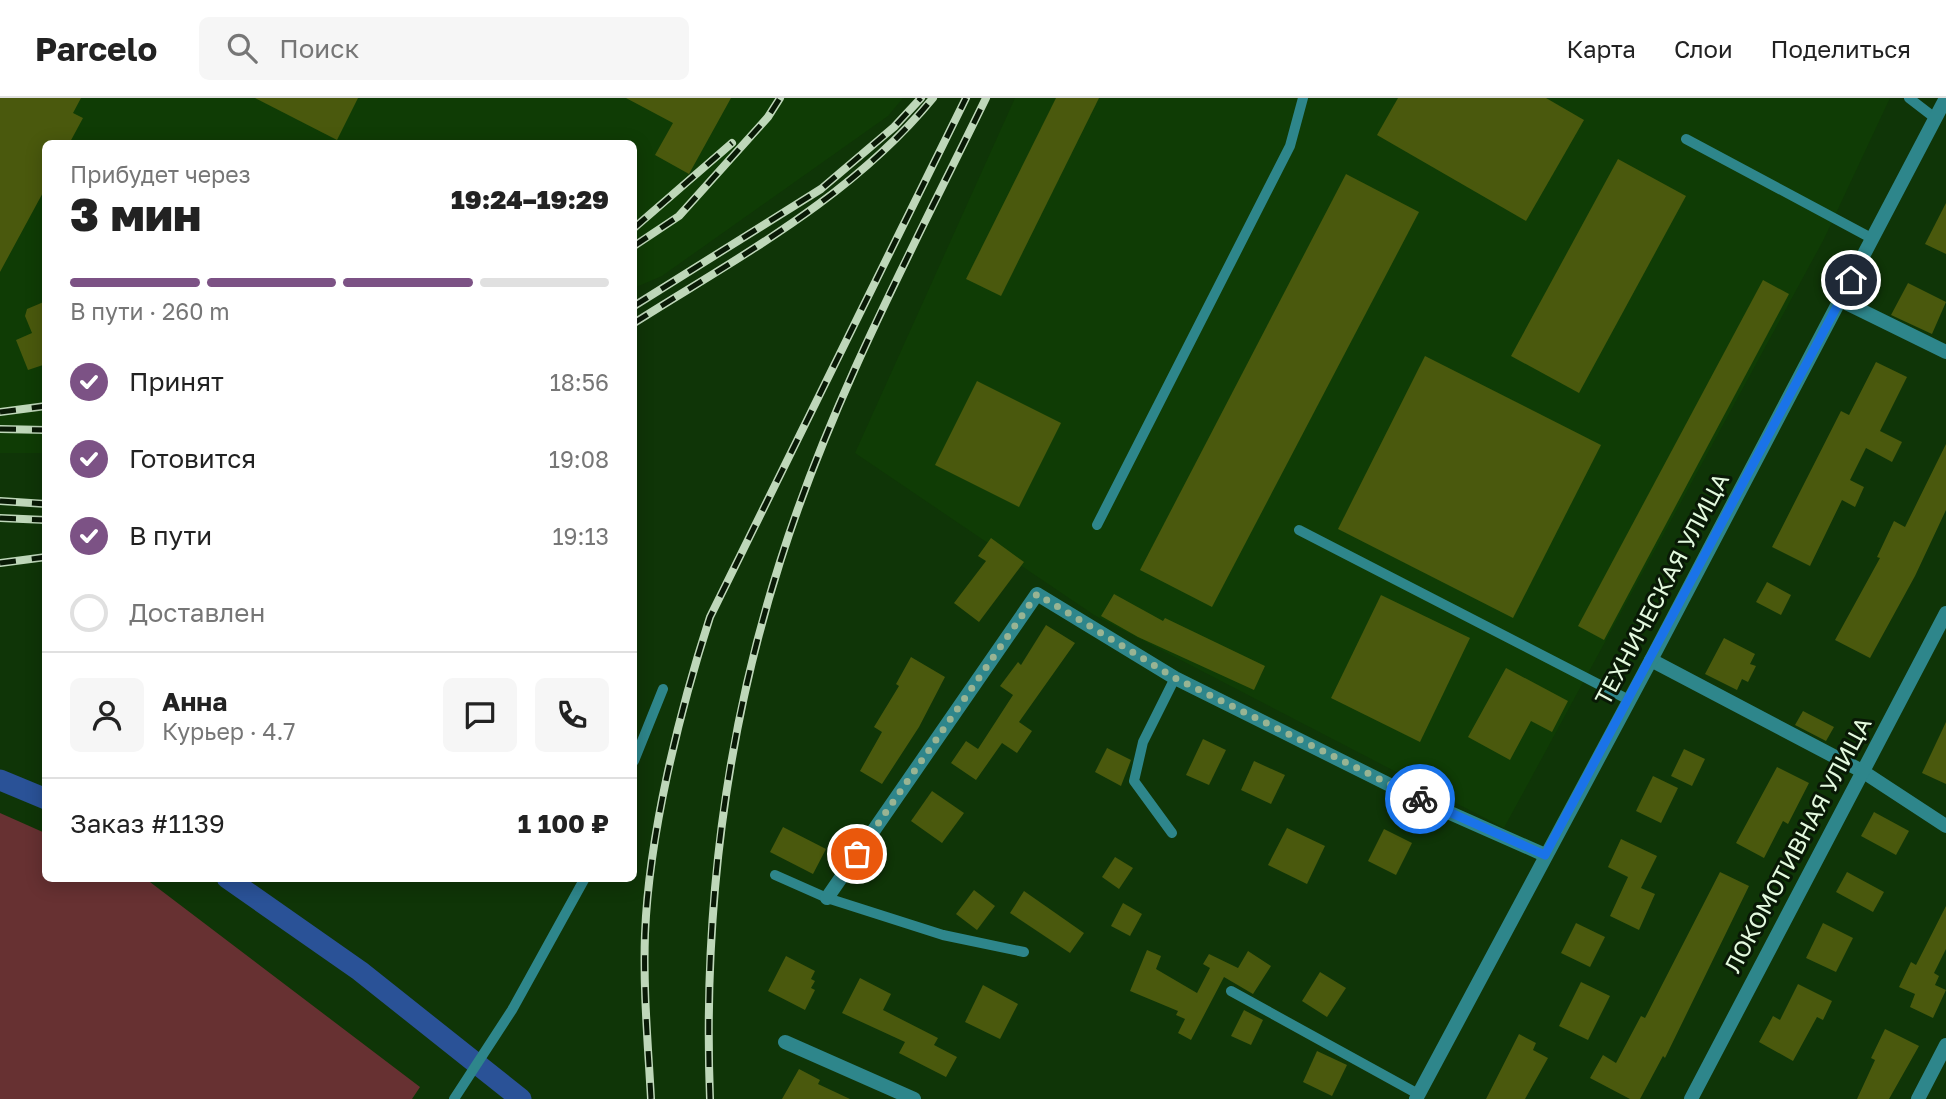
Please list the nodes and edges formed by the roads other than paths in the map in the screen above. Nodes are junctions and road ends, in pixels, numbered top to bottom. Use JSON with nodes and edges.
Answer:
{"nodes":[{"id":1,"x":1303,"y":98,"type":"edge"},
{"id":2,"x":1909,"y":98,"type":"edge"},
{"id":3,"x":1945,"y":98,"type":"edge"},
{"id":4,"x":1935,"y":118,"type":"junction"},
{"id":5,"x":1686,"y":139,"type":"dead end"},
{"id":6,"x":1873,"y":239,"type":"junction"},
{"id":7,"x":1840,"y":300,"type":"junction"},
{"id":8,"x":1946,"y":352,"type":"edge"},
{"id":9,"x":1097,"y":525,"type":"dead end"},
{"id":10,"x":1299,"y":530,"type":"dead end"},
{"id":11,"x":1946,"y":613,"type":"edge"},
{"id":12,"x":1651,"y":660,"type":"junction"},
{"id":13,"x":1175,"y":678,"type":"junction"},
{"id":14,"x":663,"y":689,"type":"dead end"},
{"id":15,"x":1629,"y":700,"type":"junction"},
{"id":16,"x":637,"y":754,"type":"edge"},
{"id":17,"x":1862,"y":771,"type":"junction"},
{"id":18,"x":1946,"y":827,"type":"edge"},
{"id":19,"x":1172,"y":832,"type":"dead end"},
{"id":20,"x":1545,"y":855,"type":"junction"},
{"id":21,"x":775,"y":874,"type":"dead end"},
{"id":22,"x":583,"y":882,"type":"edge"},
{"id":23,"x":827,"y":898,"type":"junction"},
{"id":24,"x":1024,"y":952,"type":"dead end"},
{"id":25,"x":1231,"y":991,"type":"dead end"},
{"id":26,"x":785,"y":1042,"type":"dead end"},
{"id":27,"x":1946,"y":1045,"type":"edge"},
{"id":28,"x":1417,"y":1096,"type":"edge"},
{"id":29,"x":454,"y":1099,"type":"edge"},
{"id":30,"x":914,"y":1099,"type":"edge"},
{"id":31,"x":1691,"y":1099,"type":"edge"},
{"id":32,"x":1918,"y":1099,"type":"edge"}],
"edges":[{"from":1,"to":9,"type":"lane"},
{"from":2,"to":4,"type":"lane"},
{"from":3,"to":4,"type":"street","name":"ТЕХНИЧЕСКАЯ УЛИЦА"},
{"from":4,"to":6,"type":"street","name":"ТЕХНИЧЕСКАЯ УЛИЦА"},
{"from":5,"to":6,"type":"lane"},
{"from":6,"to":7,"type":"street","name":"ТЕХНИЧЕСКАЯ УЛИЦА"},
{"from":7,"to":8,"type":"street"},
{"from":7,"to":12,"type":"street","name":"ТЕХНИЧЕСКАЯ УЛИЦА"},
{"from":10,"to":15,"type":"lane"},
{"from":11,"to":17,"type":"street","name":"ЛОКОМОТИВНАЯ УЛИЦА"},
{"from":12,"to":15,"type":"street","name":"ТЕХНИЧЕСКАЯ УЛИЦА"},
{"from":12,"to":17,"type":"street"},
{"from":13,"to":19,"type":"lane"},
{"from":13,"to":20,"type":"street"},
{"from":13,"to":23,"type":"street"},
{"from":14,"to":16,"type":"lane"},
{"from":15,"to":20,"type":"street","name":"ТЕХНИЧЕСКАЯ УЛИЦА"},
{"from":17,"to":18,"type":"street"},
{"from":17,"to":31,"type":"street","name":"ЛОКОМОТИВНАЯ УЛИЦА"},
{"from":20,"to":28,"type":"street","name":"ТЕХНИЧЕСКАЯ УЛИЦА"},
{"from":21,"to":23,"type":"lane"},
{"from":22,"to":29,"type":"lane"},
{"from":23,"to":24,"type":"lane"},
{"from":25,"to":28,"type":"lane"},
{"from":26,"to":30,"type":"street"},
{"from":27,"to":32,"type":"street"}]}
